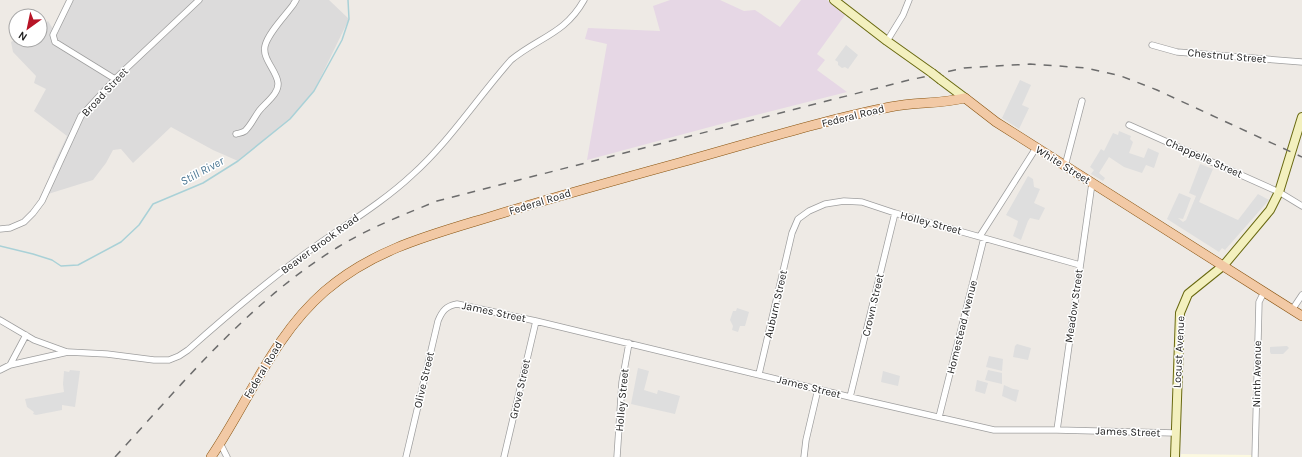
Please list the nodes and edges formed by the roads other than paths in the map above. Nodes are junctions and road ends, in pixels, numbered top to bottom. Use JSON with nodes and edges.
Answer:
{"nodes":[{"id":1,"x":70,"y":0,"type":"edge"},
{"id":2,"x":199,"y":0,"type":"edge"},
{"id":3,"x":296,"y":0,"type":"edge"},
{"id":4,"x":584,"y":0,"type":"edge"},
{"id":5,"x":834,"y":0,"type":"edge"},
{"id":6,"x":909,"y":0,"type":"edge"},
{"id":7,"x":887,"y":41,"type":"junction"},
{"id":8,"x":1152,"y":45,"type":"dead end"},
{"id":9,"x":1302,"y":62,"type":"edge"},
{"id":10,"x":115,"y":79,"type":"junction"},
{"id":11,"x":965,"y":98,"type":"junction"},
{"id":12,"x":1082,"y":101,"type":"dead end"},
{"id":13,"x":1302,"y":117,"type":"edge"},
{"id":14,"x":1129,"y":125,"type":"dead end"},
{"id":15,"x":236,"y":134,"type":"dead end"},
{"id":16,"x":1036,"y":148,"type":"junction"},
{"id":17,"x":1065,"y":166,"type":"junction"},
{"id":18,"x":1092,"y":183,"type":"junction"},
{"id":19,"x":1279,"y":192,"type":"junction"},
{"id":20,"x":1302,"y":206,"type":"edge"},
{"id":21,"x":895,"y":213,"type":"junction"},
{"id":22,"x":0,"y":229,"type":"edge"},
{"id":23,"x":792,"y":233,"type":"joint"},
{"id":24,"x":982,"y":237,"type":"junction"},
{"id":25,"x":1080,"y":265,"type":"junction"},
{"id":26,"x":1224,"y":265,"type":"junction"},
{"id":27,"x":1264,"y":292,"type":"junction"},
{"id":28,"x":1302,"y":295,"type":"edge"},
{"id":29,"x":448,"y":306,"type":"joint"},
{"id":30,"x":1292,"y":310,"type":"junction"},
{"id":31,"x":1302,"y":316,"type":"edge"},
{"id":32,"x":0,"y":320,"type":"edge"},
{"id":33,"x":536,"y":321,"type":"junction"},
{"id":34,"x":26,"y":335,"type":"junction"},
{"id":35,"x":629,"y":343,"type":"junction"},
{"id":36,"x":68,"y":352,"type":"junction"},
{"id":37,"x":10,"y":365,"type":"junction"},
{"id":38,"x":0,"y":370,"type":"edge"},
{"id":39,"x":759,"y":374,"type":"junction"},
{"id":40,"x":818,"y":389,"type":"junction"},
{"id":41,"x":850,"y":397,"type":"junction"},
{"id":42,"x":939,"y":417,"type":"junction"},
{"id":43,"x":1057,"y":430,"type":"junction"},
{"id":44,"x":1175,"y":433,"type":"junction"},
{"id":45,"x":220,"y":443,"type":"junction"},
{"id":46,"x":211,"y":457,"type":"edge"},
{"id":47,"x":226,"y":457,"type":"edge"},
{"id":48,"x":406,"y":457,"type":"edge"},
{"id":49,"x":504,"y":457,"type":"edge"},
{"id":50,"x":617,"y":457,"type":"edge"},
{"id":51,"x":804,"y":457,"type":"edge"},
{"id":52,"x":1175,"y":457,"type":"edge"},
{"id":53,"x":1255,"y":457,"type":"edge"}],
"edges":[{"from":1,"to":10,"type":"street"},
{"from":2,"to":10,"type":"street","name":"Broad Street"},
{"from":3,"to":15,"type":"street"},
{"from":4,"to":36,"type":"street","name":"Beaver Brook Road"},
{"from":5,"to":7,"type":"street","name":"White Street"},
{"from":6,"to":7,"type":"street"},
{"from":7,"to":11,"type":"street","name":"White Street","bridge":true},
{"from":8,"to":9,"type":"street","name":"Chestnut Street"},
{"from":10,"to":22,"type":"street","name":"Broad Street"},
{"from":11,"to":16,"type":"main road","name":"White Street"},
{"from":11,"to":45,"type":"main road","name":"Federal Road"},
{"from":12,"to":17,"type":"street"},
{"from":13,"to":19,"type":"street","name":"Locust Avenue"},
{"from":14,"to":19,"type":"street","name":"Chappelle Street"},
{"from":16,"to":17,"type":"main road","name":"White Street"},
{"from":16,"to":24,"type":"street","name":"Homestead Avenue"},
{"from":17,"to":18,"type":"main road","name":"White Street"},
{"from":18,"to":25,"type":"street","name":"Meadow Street"},
{"from":18,"to":26,"type":"main road","name":"White Street"},
{"from":19,"to":20,"type":"street","name":"Chappelle Street"},
{"from":19,"to":26,"type":"street","name":"Locust Avenue"},
{"from":21,"to":23,"type":"street","name":"Holley Street"},
{"from":21,"to":24,"type":"street","name":"Holley Street"},
{"from":21,"to":41,"type":"street","name":"Crown Street"},
{"from":23,"to":39,"type":"street","name":"Auburn Street"},
{"from":24,"to":25,"type":"street","name":"Holley Street"},
{"from":24,"to":42,"type":"street","name":"Homestead Avenue"},
{"from":25,"to":43,"type":"street","name":"Meadow Street"},
{"from":26,"to":27,"type":"main road","name":"White Street"},
{"from":26,"to":44,"type":"street","name":"Locust Avenue"},
{"from":27,"to":30,"type":"main road","name":"White Street"},
{"from":27,"to":53,"type":"street","name":"Ninth Avenue"},
{"from":28,"to":30,"type":"street"},
{"from":29,"to":33,"type":"street","name":"James Street"},
{"from":29,"to":48,"type":"street","name":"Olive Street"},
{"from":30,"to":31,"type":"main road","name":"White Street"},
{"from":32,"to":34,"type":"street"},
{"from":33,"to":35,"type":"street","name":"James Street"},
{"from":33,"to":49,"type":"street","name":"Grove Street"},
{"from":34,"to":36,"type":"street"},
{"from":34,"to":37,"type":"street"},
{"from":35,"to":39,"type":"street","name":"James Street"},
{"from":35,"to":50,"type":"street","name":"Holley Street"},
{"from":36,"to":37,"type":"street","name":"Beaver Brook Road"},
{"from":37,"to":38,"type":"street","name":"Beaver Brook Road"},
{"from":39,"to":40,"type":"street","name":"James Street"},
{"from":40,"to":41,"type":"street","name":"James Street"},
{"from":40,"to":51,"type":"street"},
{"from":41,"to":42,"type":"street","name":"James Street"},
{"from":42,"to":43,"type":"street","name":"James Street"},
{"from":43,"to":44,"type":"street","name":"James Street"},
{"from":44,"to":52,"type":"street","name":"Locust Avenue"},
{"from":45,"to":46,"type":"main road","name":"Federal Road"},
{"from":45,"to":47,"type":"street"}]}
